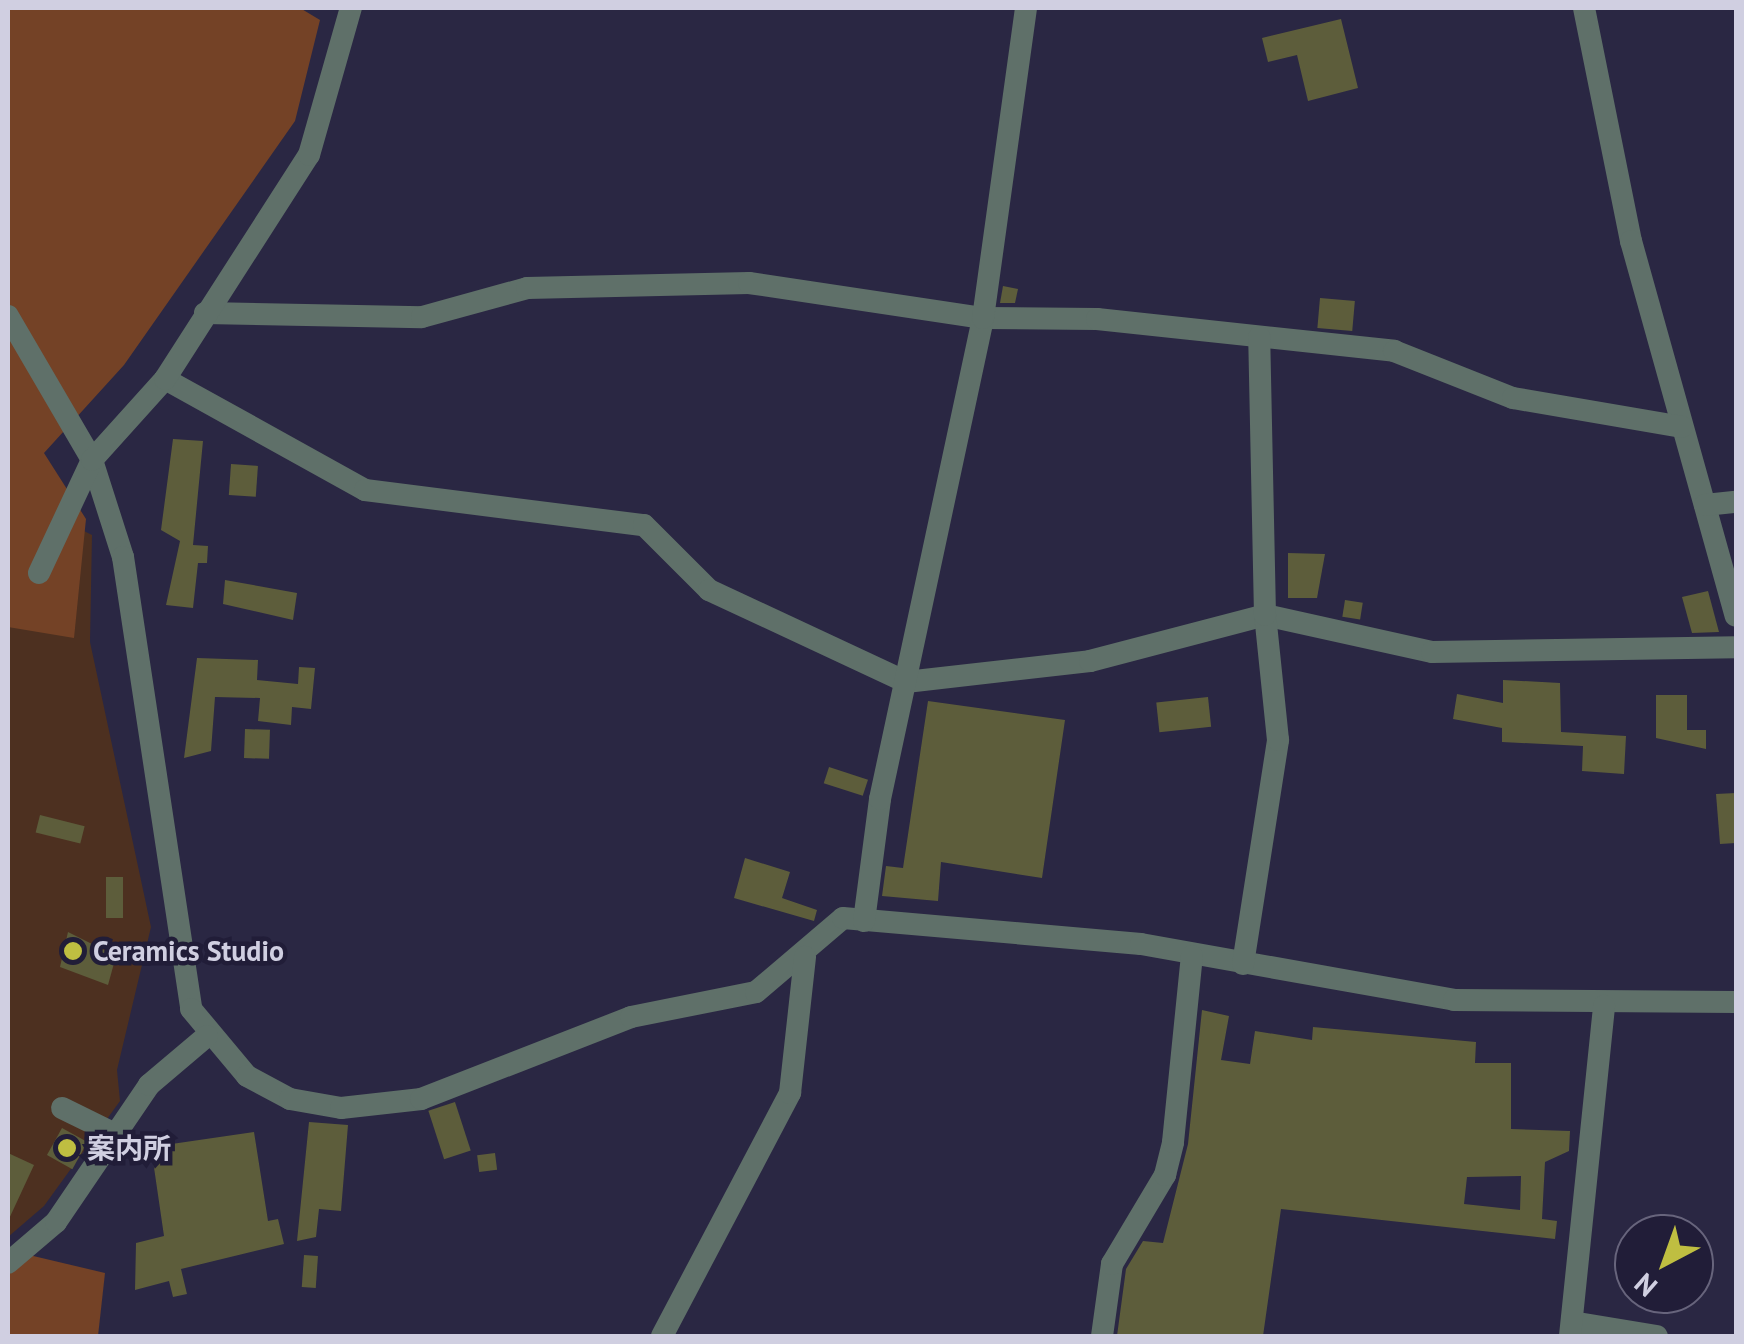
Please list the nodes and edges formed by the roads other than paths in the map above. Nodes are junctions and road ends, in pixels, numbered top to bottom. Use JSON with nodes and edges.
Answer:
{"nodes":[{"id":1,"x":351,"y":8,"type":"edge"},
{"id":2,"x":1026,"y":8,"type":"edge"},
{"id":3,"x":1584,"y":8,"type":"edge"},
{"id":4,"x":204,"y":313,"type":"junction"},
{"id":5,"x":8,"y":316,"type":"edge"},
{"id":6,"x":983,"y":318,"type":"junction"},
{"id":7,"x":1259,"y":337,"type":"junction"},
{"id":8,"x":165,"y":379,"type":"junction"},
{"id":9,"x":1682,"y":426,"type":"junction"},
{"id":10,"x":92,"y":460,"type":"junction"},
{"id":11,"x":1736,"y":502,"type":"edge"},
{"id":12,"x":1705,"y":505,"type":"junction"},
{"id":13,"x":39,"y":573,"type":"dead end"},
{"id":14,"x":1265,"y":615,"type":"junction"},
{"id":15,"x":1736,"y":616,"type":"edge"},
{"id":16,"x":1736,"y":647,"type":"edge"},
{"id":17,"x":906,"y":682,"type":"junction"},
{"id":18,"x":864,"y":921,"type":"junction"},
{"id":19,"x":1192,"y":956,"type":"junction"},
{"id":20,"x":805,"y":957,"type":"junction"},
{"id":21,"x":1242,"y":964,"type":"junction"},
{"id":22,"x":1736,"y":1002,"type":"edge"},
{"id":23,"x":1604,"y":1006,"type":"junction"},
{"id":24,"x":207,"y":1036,"type":"junction"},
{"id":25,"x":62,"y":1108,"type":"dead end"},
{"id":26,"x":113,"y":1132,"type":"junction"},
{"id":27,"x":8,"y":1263,"type":"edge"},
{"id":28,"x":1571,"y":1330,"type":"edge"},
{"id":29,"x":662,"y":1336,"type":"edge"},
{"id":30,"x":1102,"y":1336,"type":"edge"},
{"id":31,"x":1657,"y":1336,"type":"edge"}],
"edges":[{"from":1,"to":4,"type":"street"},
{"from":2,"to":6,"type":"street"},
{"from":3,"to":9,"type":"street"},
{"from":4,"to":6,"type":"street"},
{"from":4,"to":8,"type":"street"},
{"from":5,"to":10,"type":"street"},
{"from":6,"to":7,"type":"street"},
{"from":6,"to":17,"type":"street"},
{"from":7,"to":9,"type":"street"},
{"from":7,"to":14,"type":"street"},
{"from":8,"to":10,"type":"street"},
{"from":8,"to":17,"type":"street"},
{"from":9,"to":12,"type":"street"},
{"from":10,"to":13,"type":"street"},
{"from":10,"to":24,"type":"street"},
{"from":11,"to":12,"type":"street"},
{"from":12,"to":15,"type":"street"},
{"from":14,"to":16,"type":"street"},
{"from":14,"to":17,"type":"street"},
{"from":14,"to":21,"type":"street"},
{"from":17,"to":18,"type":"street"},
{"from":18,"to":19,"type":"street"},
{"from":18,"to":20,"type":"street"},
{"from":19,"to":21,"type":"street"},
{"from":19,"to":30,"type":"street"},
{"from":20,"to":24,"type":"street"},
{"from":20,"to":29,"type":"street"},
{"from":21,"to":23,"type":"street"},
{"from":22,"to":23,"type":"street"},
{"from":23,"to":28,"type":"street"},
{"from":24,"to":26,"type":"street"},
{"from":25,"to":26,"type":"street"},
{"from":26,"to":27,"type":"street"},
{"from":28,"to":31,"type":"street"}]}
